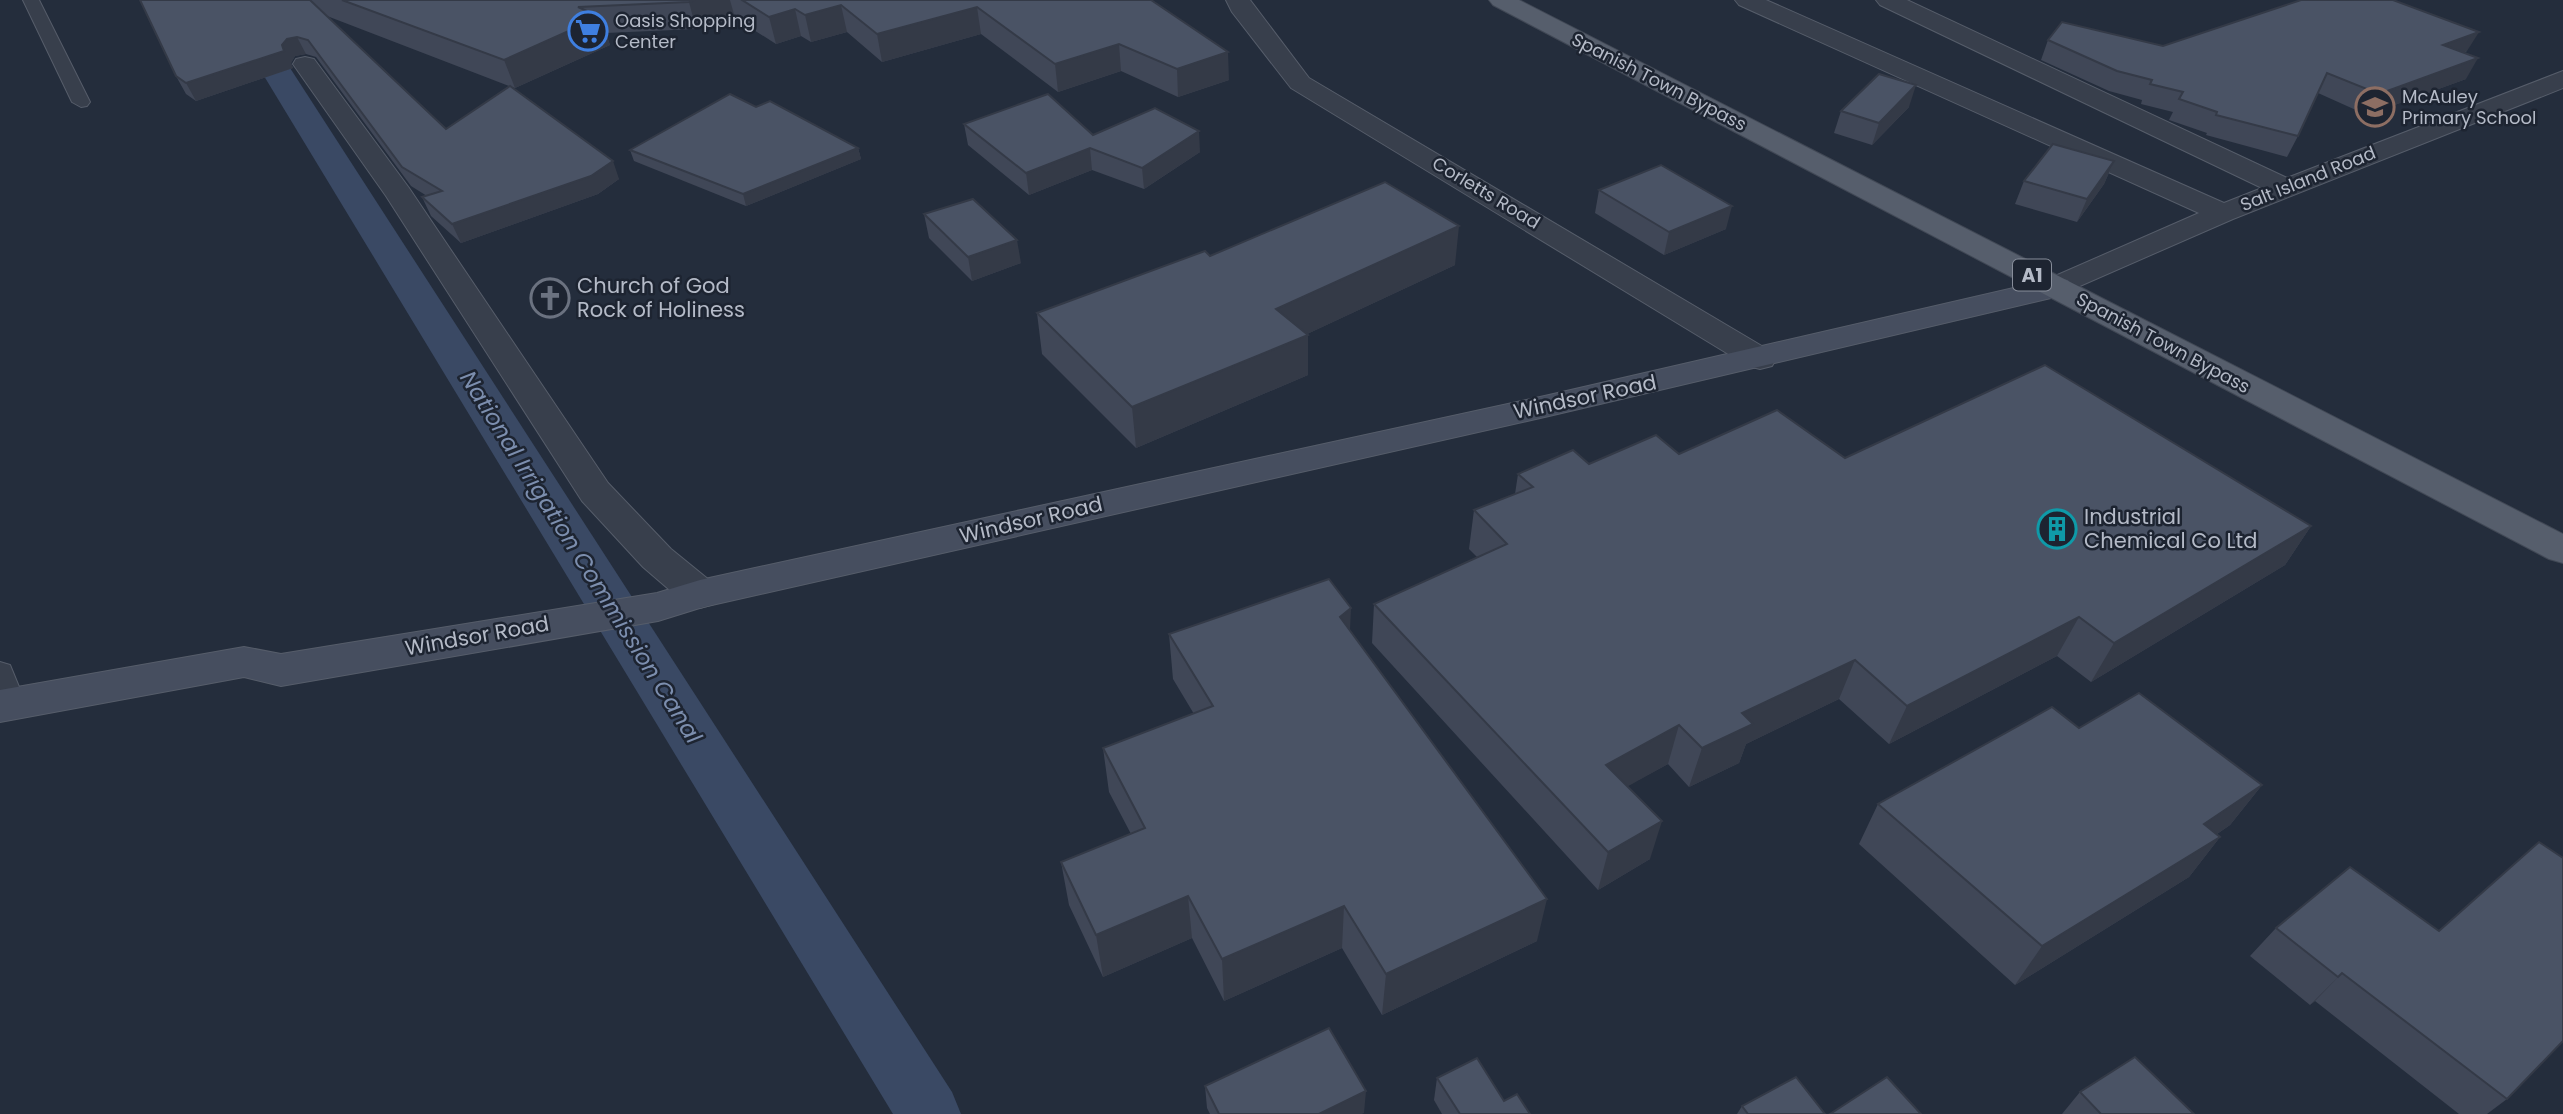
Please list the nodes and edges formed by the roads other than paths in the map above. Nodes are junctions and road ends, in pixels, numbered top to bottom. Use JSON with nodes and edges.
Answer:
{"nodes":[{"id":1,"x":31,"y":0,"type":"edge"},
{"id":2,"x":1238,"y":0,"type":"edge"},
{"id":3,"x":1501,"y":0,"type":"edge"},
{"id":4,"x":1747,"y":0,"type":"edge"},
{"id":5,"x":1888,"y":0,"type":"edge"},
{"id":6,"x":2005,"y":55,"type":"junction"},
{"id":7,"x":304,"y":64,"type":"dead end"},
{"id":8,"x":1938,"y":66,"type":"junction"},
{"id":9,"x":2563,"y":79,"type":"edge"},
{"id":10,"x":81,"y":102,"type":"dead end"},
{"id":11,"x":2285,"y":188,"type":"junction"},
{"id":12,"x":2224,"y":213,"type":"junction"},
{"id":13,"x":2057,"y":288,"type":"junction"},
{"id":14,"x":1760,"y":359,"type":"junction"},
{"id":15,"x":2563,"y":550,"type":"edge"},
{"id":16,"x":700,"y":594,"type":"junction"},
{"id":17,"x":4,"y":694,"type":"edge"}],
"edges":[{"from":1,"to":10,"type":"lane"},
{"from":2,"to":14,"type":"street","name":"Corletts Road"},
{"from":3,"to":13,"type":"main road","name":"Spanish Town Bypass","number":"A1"},
{"from":4,"to":8,"type":"street"},
{"from":5,"to":6,"type":"street"},
{"from":6,"to":8,"type":"street"},
{"from":6,"to":11,"type":"street"},
{"from":7,"to":16,"type":"street"},
{"from":8,"to":12,"type":"street"},
{"from":9,"to":11,"type":"street","name":"Salt Island Road"},
{"from":11,"to":12,"type":"street","name":"Salt Island Road"},
{"from":12,"to":13,"type":"street","name":"Salt Island Road"},
{"from":13,"to":14,"type":"main road","name":"Windsor Road"},
{"from":13,"to":15,"type":"main road","name":"Spanish Town Bypass","number":"A1"},
{"from":14,"to":16,"type":"main road","name":"Windsor Road"},
{"from":16,"to":17,"type":"main road","name":"Windsor Road"}]}
